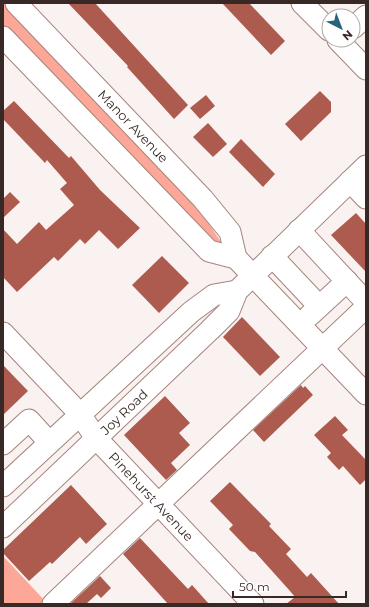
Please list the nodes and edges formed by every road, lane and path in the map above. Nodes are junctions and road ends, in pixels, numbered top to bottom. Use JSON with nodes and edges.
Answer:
{"nodes":[{"id":1,"x":16,"y":3,"type":"edge"},
{"id":2,"x":302,"y":3,"type":"edge"},
{"id":3,"x":321,"y":20,"type":"edge"},
{"id":4,"x":3,"y":37,"type":"edge"},
{"id":5,"x":349,"y":48,"type":"edge"},
{"id":6,"x":366,"y":69,"type":"edge"},
{"id":7,"x":366,"y":166,"type":"edge"},
{"id":8,"x":350,"y":181,"type":"junction"},
{"id":9,"x":366,"y":198,"type":"edge"},
{"id":10,"x":299,"y":230,"type":"junction"},
{"id":11,"x":272,"y":256,"type":"junction"},
{"id":12,"x":236,"y":258,"type":"junction"},
{"id":13,"x":253,"y":275,"type":"junction"},
{"id":14,"x":346,"y":281,"type":"junction"},
{"id":15,"x":237,"y":291,"type":"junction"},
{"id":16,"x":366,"y":302,"type":"edge"},
{"id":17,"x":319,"y":306,"type":"junction"},
{"id":18,"x":366,"y":307,"type":"edge"},
{"id":19,"x":300,"y":324,"type":"junction"},
{"id":20,"x":7,"y":346,"type":"edge"},
{"id":21,"x":322,"y":347,"type":"junction"},
{"id":22,"x":366,"y":394,"type":"edge"},
{"id":23,"x":80,"y":413,"type":"junction"},
{"id":24,"x":96,"y":438,"type":"junction"},
{"id":25,"x":49,"y":442,"type":"junction"},
{"id":26,"x":3,"y":444,"type":"edge"},
{"id":27,"x":3,"y":486,"type":"edge"},
{"id":28,"x":159,"y":503,"type":"junction"},
{"id":29,"x":3,"y":526,"type":"edge"},
{"id":30,"x":52,"y":604,"type":"edge"},
{"id":31,"x":253,"y":604,"type":"edge"}],
"edges":[{"from":1,"to":12,"type":"street","name":"Manor Avenue"},
{"from":2,"to":3,"type":"street"},
{"from":4,"to":12,"type":"street"},
{"from":5,"to":6,"type":"street"},
{"from":7,"to":8,"type":"street","name":"Joy Road"},
{"from":8,"to":9,"type":"street"},
{"from":8,"to":10,"type":"street","name":"Joy Road"},
{"from":10,"to":11,"type":"street","name":"Joy Road"},
{"from":10,"to":14,"type":"street"},
{"from":11,"to":13,"type":"street","name":"Joy Road"},
{"from":11,"to":17,"type":"street"},
{"from":12,"to":13,"type":"street"},
{"from":13,"to":15,"type":"street","name":"Joy Road"},
{"from":13,"to":19,"type":"street"},
{"from":14,"to":16,"type":"street"},
{"from":14,"to":17,"type":"street"},
{"from":15,"to":23,"type":"street"},
{"from":15,"to":24,"type":"street","name":"Joy Road"},
{"from":17,"to":19,"type":"street"},
{"from":18,"to":21,"type":"street"},
{"from":19,"to":21,"type":"street"},
{"from":20,"to":23,"type":"street","name":"Pinehurst Avenue"},
{"from":21,"to":22,"type":"street"},
{"from":21,"to":28,"type":"street"},
{"from":23,"to":24,"type":"street","name":"Pinehurst Avenue"},
{"from":23,"to":25,"type":"street"},
{"from":24,"to":28,"type":"street","name":"Pinehurst Avenue"},
{"from":24,"to":29,"type":"street","name":"Joy Road"},
{"from":25,"to":26,"type":"street"},
{"from":25,"to":27,"type":"street"},
{"from":28,"to":30,"type":"street"},
{"from":28,"to":31,"type":"street","name":"Pinehurst Avenue"}]}
